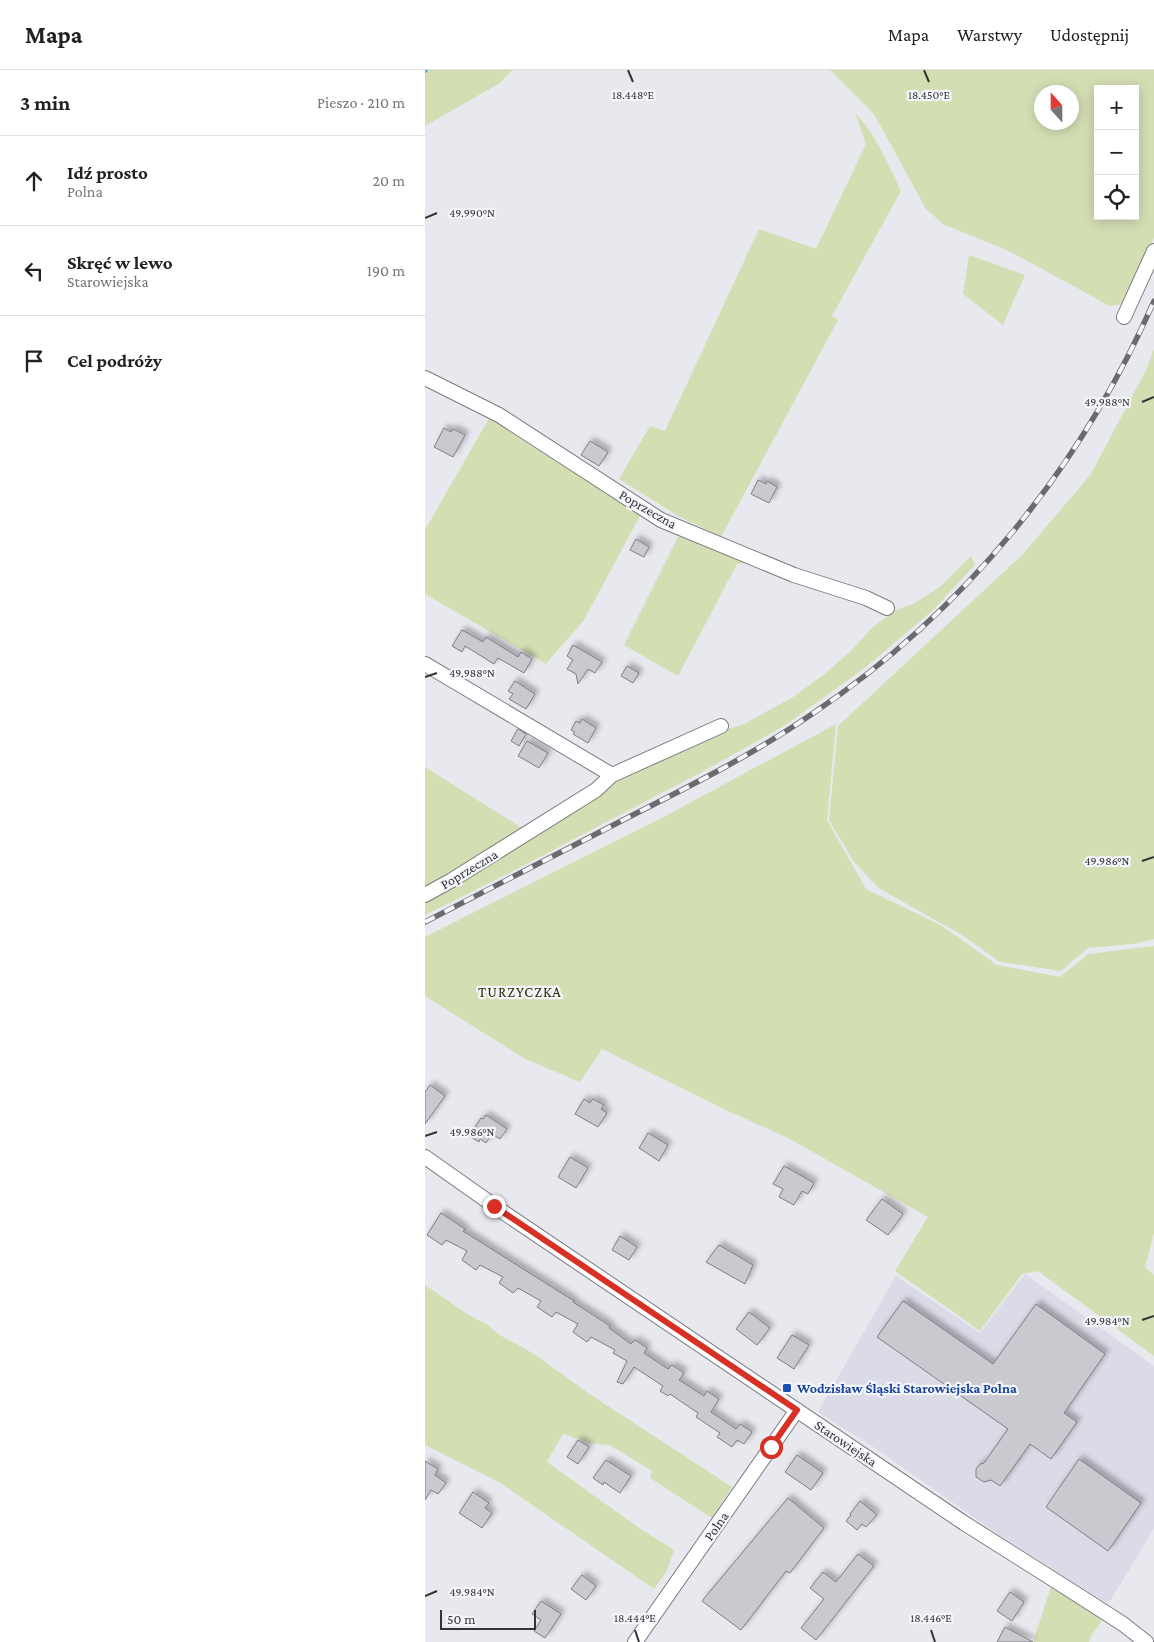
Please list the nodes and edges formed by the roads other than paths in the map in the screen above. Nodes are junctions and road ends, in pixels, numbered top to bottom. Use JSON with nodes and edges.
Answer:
{"nodes":[{"id":1,"x":1154,"y":251,"type":"edge"},
{"id":2,"x":1124,"y":316,"type":"dead end"},
{"id":3,"x":425,"y":378,"type":"edge"},
{"id":4,"x":887,"y":608,"type":"dead end"},
{"id":5,"x":425,"y":664,"type":"edge"},
{"id":6,"x":721,"y":726,"type":"dead end"},
{"id":7,"x":612,"y":775,"type":"junction"},
{"id":8,"x":425,"y":895,"type":"edge"},
{"id":9,"x":425,"y":1157,"type":"edge"},
{"id":10,"x":797,"y":1410,"type":"junction"},
{"id":11,"x":635,"y":1642,"type":"edge"},
{"id":12,"x":1145,"y":1642,"type":"edge"}],
"edges":[{"from":1,"to":2,"type":"street"},
{"from":3,"to":4,"type":"street","name":"Poprzeczna"},
{"from":5,"to":7,"type":"street"},
{"from":6,"to":7,"type":"street","name":"Poprzeczna"},
{"from":7,"to":8,"type":"street","name":"Poprzeczna"},
{"from":9,"to":10,"type":"street","name":"Starowiejska"},
{"from":10,"to":11,"type":"street","name":"Polna"},
{"from":10,"to":12,"type":"street","name":"Starowiejska"}]}
